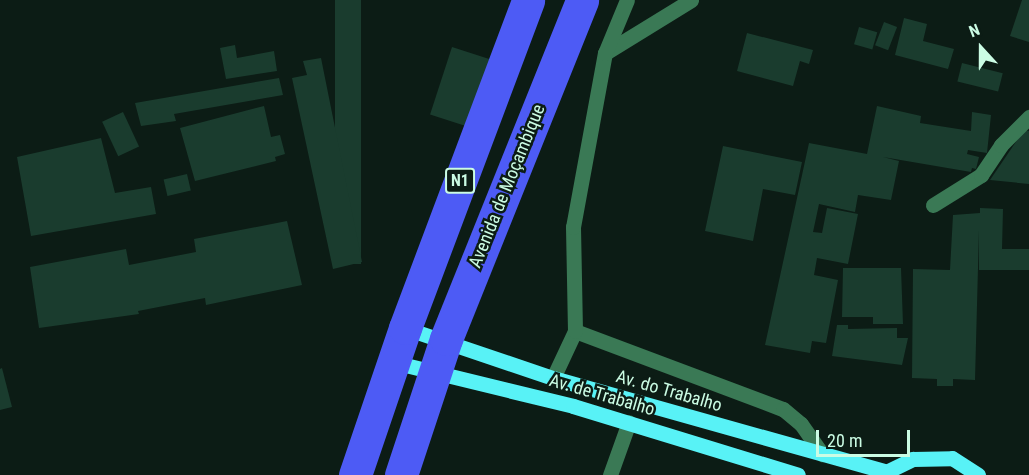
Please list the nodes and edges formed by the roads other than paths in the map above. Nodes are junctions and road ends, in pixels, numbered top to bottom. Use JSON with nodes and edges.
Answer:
{"nodes":[{"id":1,"x":528,"y":0,"type":"edge"},
{"id":2,"x":582,"y":0,"type":"edge"},
{"id":3,"x":627,"y":0,"type":"edge"},
{"id":4,"x":691,"y":0,"type":"edge"},
{"id":5,"x":605,"y":53,"type":"junction"},
{"id":6,"x":1029,"y":117,"type":"edge"},
{"id":7,"x":933,"y":205,"type":"dead end"},
{"id":8,"x":405,"y":328,"type":"junction"},
{"id":9,"x":575,"y":331,"type":"junction"},
{"id":10,"x":446,"y":339,"type":"junction"},
{"id":11,"x":393,"y":362,"type":"junction"},
{"id":12,"x":434,"y":374,"type":"junction"},
{"id":13,"x":553,"y":378,"type":"junction"},
{"id":14,"x":629,"y":422,"type":"junction"},
{"id":15,"x":822,"y":454,"type":"junction"},
{"id":16,"x":882,"y":473,"type":"edge"},
{"id":17,"x":355,"y":475,"type":"edge"},
{"id":18,"x":401,"y":475,"type":"edge"},
{"id":19,"x":610,"y":475,"type":"edge"},
{"id":20,"x":798,"y":475,"type":"edge"},
{"id":21,"x":978,"y":475,"type":"edge"}],
"edges":[{"from":1,"to":8,"type":"highway","number":"N1"},
{"from":2,"to":10,"type":"highway","name":"Avenida de Moçambique","number":"N1"},
{"from":3,"to":5,"type":"street"},
{"from":4,"to":5,"type":"street"},
{"from":5,"to":9,"type":"street"},
{"from":6,"to":7,"type":"street"},
{"from":8,"to":10,"type":"main road","name":"Av. do Trabalho"},
{"from":8,"to":11,"type":"highway","number":"N1"},
{"from":9,"to":13,"type":"street"},
{"from":9,"to":15,"type":"street"},
{"from":10,"to":12,"type":"highway","name":"Avenida de Moçambique","number":"N1"},
{"from":10,"to":13,"type":"main road","name":"Av. do Trabalho"},
{"from":11,"to":12,"type":"main road","name":"Av. de Trabalho"},
{"from":11,"to":17,"type":"highway","number":"N1"},
{"from":12,"to":14,"type":"main road","name":"Av. de Trabalho"},
{"from":12,"to":18,"type":"highway","number":"N1"},
{"from":13,"to":15,"type":"main road","name":"Av. do Trabalho"},
{"from":14,"to":19,"type":"street"},
{"from":14,"to":20,"type":"main road","name":"Av. de Trabalho"},
{"from":15,"to":16,"type":"main road","name":"Av. do Trabalho"},
{"from":16,"to":21,"type":"main road"}]}
